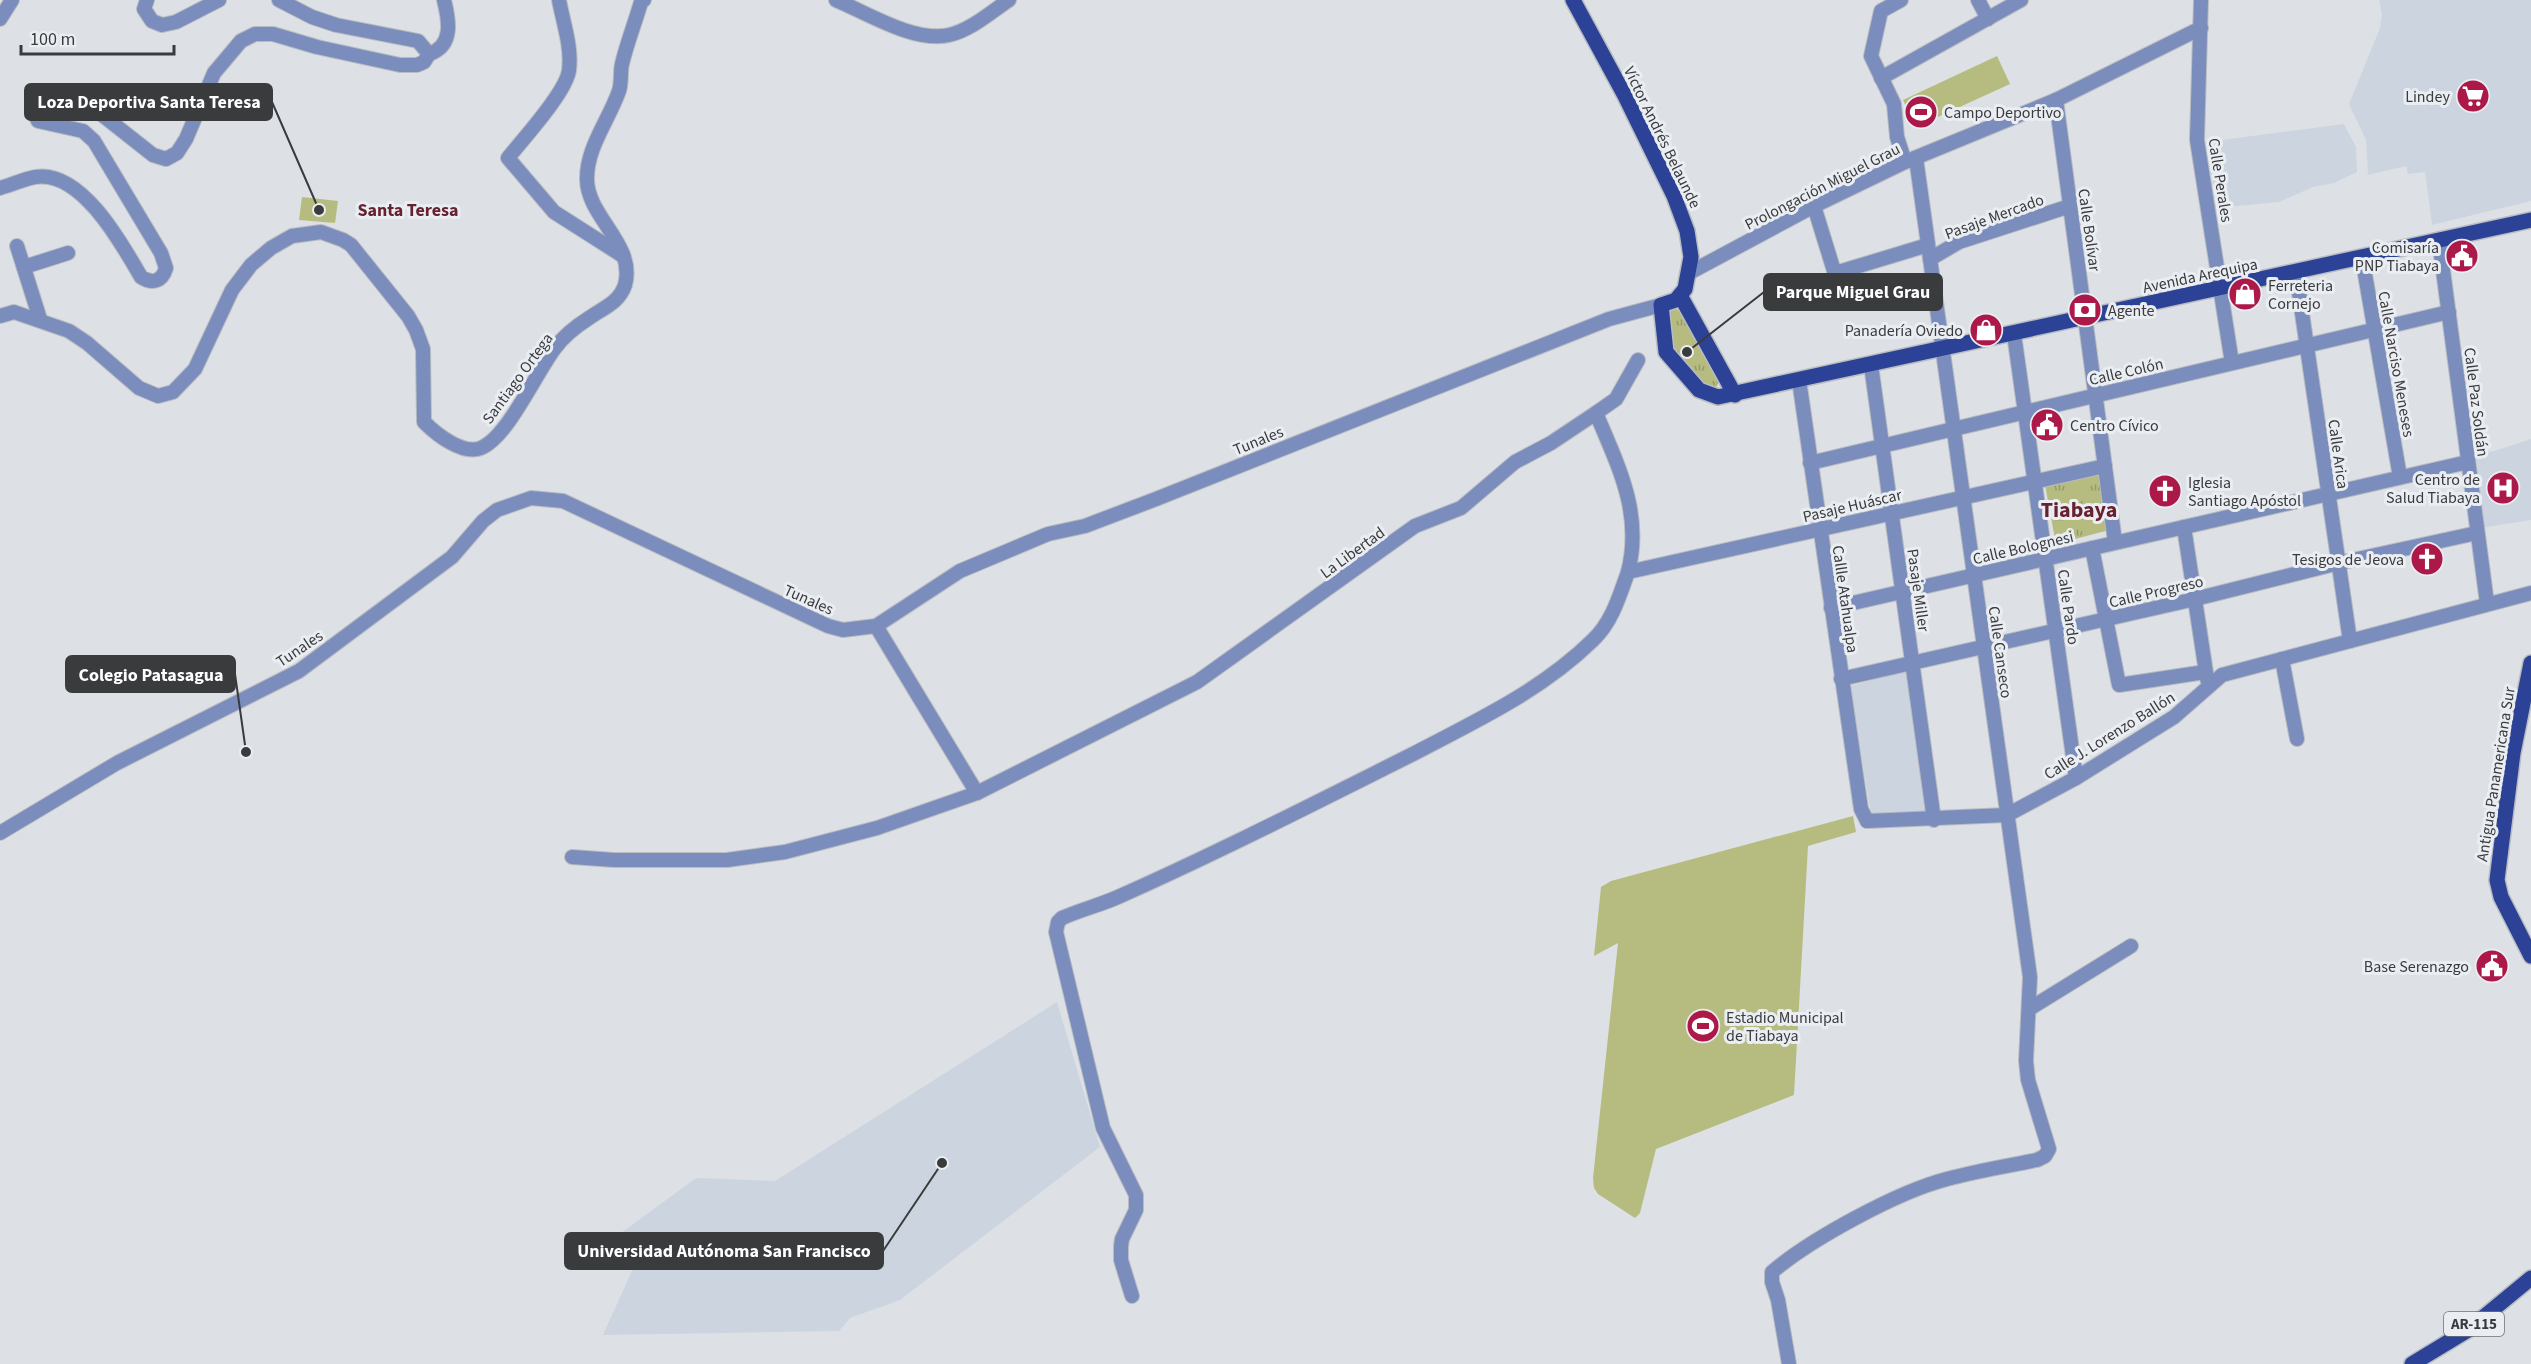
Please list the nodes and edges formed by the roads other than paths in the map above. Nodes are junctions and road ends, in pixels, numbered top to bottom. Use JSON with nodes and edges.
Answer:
{"nodes":[{"id":1,"x":12,"y":0,"type":"edge"},
{"id":2,"x":147,"y":0,"type":"edge"},
{"id":3,"x":219,"y":0,"type":"edge"},
{"id":4,"x":279,"y":0,"type":"edge"},
{"id":5,"x":444,"y":0,"type":"edge"},
{"id":6,"x":559,"y":0,"type":"edge"},
{"id":7,"x":836,"y":0,"type":"edge"},
{"id":8,"x":1009,"y":0,"type":"edge"},
{"id":9,"x":1573,"y":0,"type":"edge"},
{"id":10,"x":1901,"y":0,"type":"edge"},
{"id":11,"x":1978,"y":0,"type":"edge"},
{"id":12,"x":2021,"y":0,"type":"edge"},
{"id":13,"x":2202,"y":0,"type":"edge"},
{"id":14,"x":641,"y":1,"type":"edge"},
{"id":15,"x":0,"y":19,"type":"edge"},
{"id":16,"x":1988,"y":19,"type":"junction"},
{"id":17,"x":2201,"y":28,"type":"junction"},
{"id":18,"x":429,"y":54,"type":"junction"},
{"id":19,"x":1881,"y":78,"type":"junction"},
{"id":20,"x":2056,"y":99,"type":"junction"},
{"id":21,"x":1911,"y":160,"type":"junction"},
{"id":22,"x":0,"y":188,"type":"edge"},
{"id":23,"x":1814,"y":206,"type":"junction"},
{"id":24,"x":2070,"y":206,"type":"junction"},
{"id":25,"x":2531,"y":220,"type":"edge"},
{"id":26,"x":2439,"y":240,"type":"junction"},
{"id":27,"x":17,"y":246,"type":"dead end"},
{"id":28,"x":1929,"y":252,"type":"junction"},
{"id":29,"x":68,"y":253,"type":"dead end"},
{"id":30,"x":623,"y":256,"type":"junction"},
{"id":31,"x":2362,"y":257,"type":"junction"},
{"id":32,"x":24,"y":267,"type":"junction"},
{"id":33,"x":2296,"y":272,"type":"junction"},
{"id":34,"x":1689,"y":273,"type":"junction"},
{"id":35,"x":2222,"y":288,"type":"junction"},
{"id":36,"x":1680,"y":297,"type":"junction"},
{"id":37,"x":1661,"y":305,"type":"junction"},
{"id":38,"x":2449,"y":312,"type":"junction"},
{"id":39,"x":0,"y":316,"type":"edge"},
{"id":40,"x":2085,"y":318,"type":"junction"},
{"id":41,"x":39,"y":319,"type":"junction"},
{"id":42,"x":2374,"y":329,"type":"junction"},
{"id":43,"x":2014,"y":334,"type":"junction"},
{"id":44,"x":2307,"y":346,"type":"junction"},
{"id":45,"x":1942,"y":349,"type":"junction"},
{"id":46,"x":1638,"y":360,"type":"dead end"},
{"id":47,"x":2232,"y":363,"type":"junction"},
{"id":48,"x":1871,"y":364,"type":"junction"},
{"id":49,"x":1799,"y":380,"type":"junction"},
{"id":50,"x":1735,"y":395,"type":"junction"},
{"id":51,"x":2095,"y":395,"type":"junction"},
{"id":52,"x":2025,"y":412,"type":"junction"},
{"id":53,"x":1596,"y":413,"type":"junction"},
{"id":54,"x":1953,"y":429,"type":"junction"},
{"id":55,"x":1882,"y":446,"type":"junction"},
{"id":56,"x":2468,"y":462,"type":"junction"},
{"id":57,"x":1810,"y":463,"type":"junction"},
{"id":58,"x":2105,"y":466,"type":"junction"},
{"id":59,"x":2400,"y":477,"type":"junction"},
{"id":60,"x":2035,"y":481,"type":"junction"},
{"id":61,"x":2329,"y":494,"type":"junction"},
{"id":62,"x":1963,"y":497,"type":"junction"},
{"id":63,"x":1892,"y":513,"type":"junction"},
{"id":64,"x":2184,"y":526,"type":"junction"},
{"id":65,"x":1820,"y":529,"type":"junction"},
{"id":66,"x":2477,"y":533,"type":"junction"},
{"id":67,"x":2115,"y":542,"type":"junction"},
{"id":68,"x":2092,"y":548,"type":"junction"},
{"id":69,"x":2046,"y":558,"type":"junction"},
{"id":70,"x":2339,"y":563,"type":"junction"},
{"id":71,"x":1628,"y":572,"type":"junction"},
{"id":72,"x":1973,"y":575,"type":"junction"},
{"id":73,"x":1902,"y":591,"type":"junction"},
{"id":74,"x":2531,"y":593,"type":"edge"},
{"id":75,"x":2195,"y":599,"type":"junction"},
{"id":76,"x":2487,"y":603,"type":"junction"},
{"id":77,"x":1831,"y":608,"type":"junction"},
{"id":78,"x":2106,"y":619,"type":"junction"},
{"id":79,"x":876,"y":626,"type":"junction"},
{"id":80,"x":2055,"y":631,"type":"junction"},
{"id":81,"x":2350,"y":641,"type":"junction"},
{"id":82,"x":1983,"y":647,"type":"junction"},
{"id":83,"x":2282,"y":659,"type":"junction"},
{"id":84,"x":1912,"y":663,"type":"junction"},
{"id":85,"x":2531,"y":663,"type":"edge"},
{"id":86,"x":2205,"y":672,"type":"junction"},
{"id":87,"x":1841,"y":679,"type":"junction"},
{"id":88,"x":2208,"y":687,"type":"junction"},
{"id":89,"x":2297,"y":739,"type":"dead end"},
{"id":90,"x":2076,"y":778,"type":"junction"},
{"id":91,"x":976,"y":793,"type":"junction"},
{"id":92,"x":2007,"y":815,"type":"junction"},
{"id":93,"x":1935,"y":820,"type":"junction"},
{"id":94,"x":1867,"y":821,"type":"joint"},
{"id":95,"x":0,"y":832,"type":"edge"},
{"id":96,"x":572,"y":857,"type":"dead end"},
{"id":97,"x":2131,"y":946,"type":"dead end"},
{"id":98,"x":2531,"y":956,"type":"edge"},
{"id":99,"x":2029,"y":1009,"type":"junction"},
{"id":100,"x":2531,"y":1278,"type":"edge"},
{"id":101,"x":1132,"y":1296,"type":"dead end"},
{"id":102,"x":1789,"y":1364,"type":"edge"},
{"id":103,"x":2412,"y":1364,"type":"edge"}],
"edges":[{"from":1,"to":15,"type":"street"},
{"from":2,"to":3,"type":"street"},
{"from":4,"to":18,"type":"street"},
{"from":5,"to":18,"type":"street"},
{"from":6,"to":30,"type":"street"},
{"from":7,"to":8,"type":"street"},
{"from":9,"to":34,"type":"main road","name":"Víctor Andrés Belaunde"},
{"from":10,"to":19,"type":"street","name":"Calle Canseco"},
{"from":11,"to":16,"type":"street"},
{"from":12,"to":16,"type":"street"},
{"from":13,"to":17,"type":"street","name":"Calle Perales"},
{"from":14,"to":30,"type":"street","name":"Santiago Ortega"},
{"from":16,"to":19,"type":"street"},
{"from":17,"to":20,"type":"street","name":"Prolongación Miguel Grau"},
{"from":17,"to":35,"type":"street","name":"Calle Perales"},
{"from":18,"to":22,"type":"street"},
{"from":19,"to":21,"type":"street","name":"Calle Canseco"},
{"from":20,"to":21,"type":"street","name":"Prolongación Miguel Grau"},
{"from":20,"to":24,"type":"street","name":"Calle Bolívar"},
{"from":21,"to":23,"type":"street","name":"Prolongación Miguel Grau"},
{"from":21,"to":28,"type":"street","name":"Calle Canseco"},
{"from":23,"to":28,"type":"street","name":"Pasaje Mercado"},
{"from":23,"to":34,"type":"street","name":"Prolongación Miguel Grau"},
{"from":24,"to":28,"type":"street","name":"Pasaje Mercado"},
{"from":24,"to":40,"type":"street","name":"Calle Bolívar"},
{"from":25,"to":26,"type":"main road","name":"Avenida Arequipa"},
{"from":26,"to":31,"type":"main road","name":"Avenida Arequipa"},
{"from":26,"to":38,"type":"street","name":"Calle Paz Soldán"},
{"from":27,"to":32,"type":"street"},
{"from":28,"to":45,"type":"street","name":"Calle Canseco"},
{"from":29,"to":32,"type":"street"},
{"from":30,"to":41,"type":"street","name":"Santiago Ortega"},
{"from":31,"to":33,"type":"main road","name":"Avenida Arequipa"},
{"from":31,"to":42,"type":"street","name":"Calle Narciso Meneses"},
{"from":32,"to":41,"type":"street"},
{"from":33,"to":35,"type":"main road","name":"Avenida Arequipa"},
{"from":33,"to":44,"type":"street","name":"Calle Arica"},
{"from":34,"to":36,"type":"main road","name":"Víctor Andrés Belaunde"},
{"from":35,"to":40,"type":"main road","name":"Avenida Arequipa"},
{"from":35,"to":47,"type":"street","name":"Calle Perales"},
{"from":36,"to":37,"type":"main road"},
{"from":36,"to":50,"type":"main road"},
{"from":37,"to":50,"type":"main road","name":"Avenida Arequipa"},
{"from":37,"to":79,"type":"street","name":"Tunales"},
{"from":38,"to":42,"type":"street","name":"Calle Colón"},
{"from":38,"to":56,"type":"street","name":"Calle Paz Soldán"},
{"from":39,"to":41,"type":"street","name":"Santiago Ortega"},
{"from":40,"to":43,"type":"main road","name":"Avenida Arequipa"},
{"from":40,"to":51,"type":"street","name":"Calle Bolívar"},
{"from":42,"to":44,"type":"street","name":"Calle Colón"},
{"from":42,"to":59,"type":"street","name":"Calle Narciso Meneses"},
{"from":43,"to":45,"type":"main road","name":"Avenida Arequipa"},
{"from":43,"to":52,"type":"street","name":"Calle Pardo"},
{"from":44,"to":47,"type":"street","name":"Calle Colón"},
{"from":44,"to":61,"type":"street","name":"Calle Arica"},
{"from":45,"to":48,"type":"main road","name":"Avenida Arequipa"},
{"from":45,"to":54,"type":"street","name":"Calle Canseco"},
{"from":46,"to":53,"type":"street","name":"La Libertad"},
{"from":47,"to":51,"type":"street","name":"Calle Colón"},
{"from":48,"to":49,"type":"main road","name":"Avenida Arequipa"},
{"from":48,"to":55,"type":"street","name":"Pasaje Miller"},
{"from":49,"to":50,"type":"main road","name":"Avenida Arequipa"},
{"from":49,"to":57,"type":"street","name":"Callle Atahualpa"},
{"from":51,"to":52,"type":"street","name":"Calle Colón"},
{"from":51,"to":58,"type":"street","name":"Calle Bolívar"},
{"from":52,"to":54,"type":"street","name":"Calle Colón"},
{"from":52,"to":60,"type":"street","name":"Calle Pardo"},
{"from":53,"to":71,"type":"street"},
{"from":53,"to":91,"type":"street","name":"La Libertad"},
{"from":54,"to":55,"type":"street","name":"Calle Colón"},
{"from":54,"to":62,"type":"street","name":"Calle Canseco"},
{"from":55,"to":57,"type":"street","name":"Calle Colón"},
{"from":55,"to":63,"type":"street","name":"Pasaje Miller"},
{"from":56,"to":59,"type":"street","name":"Calle Bolognesi"},
{"from":56,"to":66,"type":"street","name":"Calle Paz Soldán"},
{"from":57,"to":65,"type":"street","name":"Callle Atahualpa"},
{"from":58,"to":60,"type":"street","name":"Pasaje Huáscar"},
{"from":58,"to":67,"type":"street","name":"Calle Bolívar"},
{"from":59,"to":61,"type":"street","name":"Calle Bolognesi"},
{"from":60,"to":62,"type":"street","name":"Pasaje Huáscar"},
{"from":60,"to":69,"type":"street","name":"Calle Pardo"},
{"from":61,"to":64,"type":"street","name":"Calle Bolognesi"},
{"from":61,"to":70,"type":"street","name":"Calle Arica"},
{"from":62,"to":63,"type":"street","name":"Pasaje Huáscar"},
{"from":62,"to":72,"type":"street","name":"Calle Canseco"},
{"from":63,"to":65,"type":"street","name":"Pasaje Huáscar"},
{"from":63,"to":73,"type":"street","name":"Pasaje Miller"},
{"from":64,"to":67,"type":"street","name":"Calle Bolognesi"},
{"from":64,"to":75,"type":"street"},
{"from":65,"to":71,"type":"street","name":"Pasaje Huáscar"},
{"from":65,"to":77,"type":"street","name":"Callle Atahualpa"},
{"from":66,"to":70,"type":"street","name":"Calle Progreso"},
{"from":66,"to":76,"type":"street","name":"Calle Paz Soldán"},
{"from":67,"to":68,"type":"street","name":"Calle Bolognesi"},
{"from":68,"to":69,"type":"street","name":"Calle Bolognesi"},
{"from":68,"to":78,"type":"street"},
{"from":69,"to":72,"type":"street","name":"Calle Bolognesi"},
{"from":69,"to":80,"type":"street","name":"Calle Pardo"},
{"from":70,"to":75,"type":"street","name":"Calle Progreso"},
{"from":70,"to":81,"type":"street","name":"Calle Arica"},
{"from":71,"to":101,"type":"street"},
{"from":72,"to":73,"type":"street","name":"Calle Bolognesi"},
{"from":72,"to":82,"type":"street","name":"Calle Canseco"},
{"from":73,"to":77,"type":"street","name":"Calle Bolognesi"},
{"from":73,"to":84,"type":"street","name":"Pasaje Miller"},
{"from":74,"to":76,"type":"street","name":"Calle J. Lorenzo Ballón"},
{"from":75,"to":78,"type":"street","name":"Calle Progreso"},
{"from":75,"to":86,"type":"street"},
{"from":76,"to":81,"type":"street","name":"Calle J. Lorenzo Ballón"},
{"from":77,"to":87,"type":"street","name":"Callle Atahualpa"},
{"from":78,"to":80,"type":"street","name":"Calle Progreso"},
{"from":78,"to":86,"type":"street"},
{"from":79,"to":91,"type":"street"},
{"from":79,"to":95,"type":"street","name":"Tunales"},
{"from":80,"to":82,"type":"street","name":"Calle Progreso"},
{"from":80,"to":90,"type":"street","name":"Calle Pardo"},
{"from":81,"to":83,"type":"street","name":"Calle J. Lorenzo Ballón"},
{"from":82,"to":84,"type":"street","name":"Calle Progreso"},
{"from":82,"to":92,"type":"street","name":"Calle Canseco"},
{"from":83,"to":88,"type":"street","name":"Calle J. Lorenzo Ballón"},
{"from":83,"to":89,"type":"street"},
{"from":84,"to":87,"type":"street","name":"Calle Progreso"},
{"from":84,"to":93,"type":"street","name":"Pasaje Miller"},
{"from":85,"to":98,"type":"main road","name":"Antigua Panamericana Sur"},
{"from":86,"to":88,"type":"street"},
{"from":87,"to":94,"type":"street","name":"Callle Atahualpa"},
{"from":88,"to":90,"type":"street","name":"Calle J. Lorenzo Ballón"},
{"from":90,"to":92,"type":"street","name":"Calle J. Lorenzo Ballón"},
{"from":91,"to":96,"type":"street","name":"La Libertad"},
{"from":92,"to":93,"type":"street","name":"Calle J. Lorenzo Ballón"},
{"from":92,"to":99,"type":"street","name":"Calle Canseco"},
{"from":93,"to":94,"type":"street","name":"Calle J. Lorenzo Ballón"},
{"from":97,"to":99,"type":"street"},
{"from":99,"to":102,"type":"street","name":"Calle Canseco"},
{"from":100,"to":103,"type":"main road","number":"AR-115"}]}
